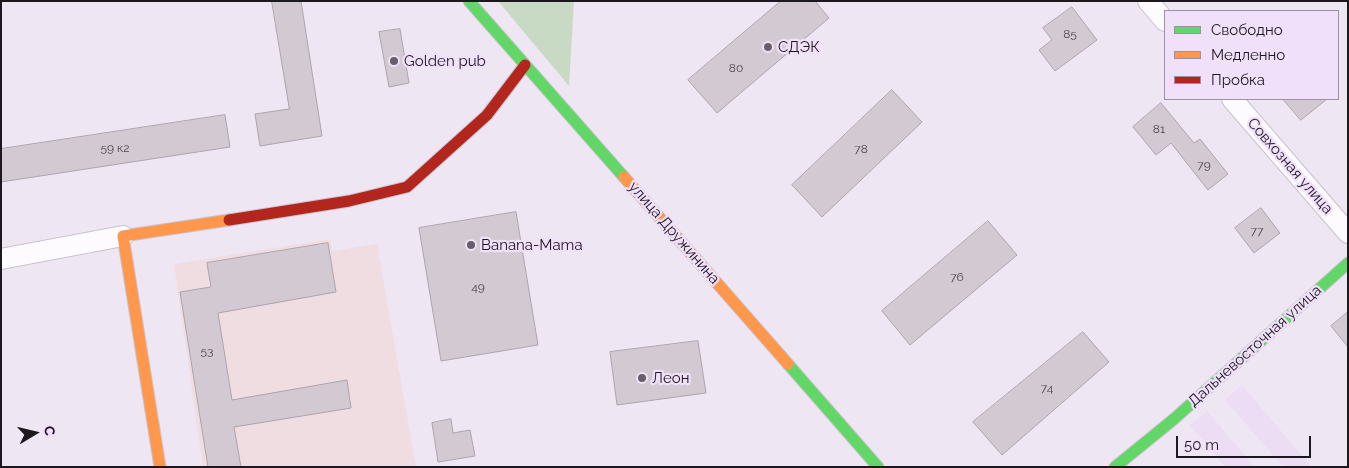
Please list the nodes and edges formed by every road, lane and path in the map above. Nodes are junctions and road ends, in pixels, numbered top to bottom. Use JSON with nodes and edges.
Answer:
{"nodes":[{"id":1,"x":469,"y":1,"type":"edge"},
{"id":2,"x":1148,"y":1,"type":"edge"},
{"id":3,"x":1164,"y":20,"type":"edge"},
{"id":4,"x":524,"y":65,"type":"junction"},
{"id":5,"x":1233,"y":100,"type":"edge"},
{"id":6,"x":1348,"y":233,"type":"edge"},
{"id":7,"x":123,"y":236,"type":"junction"},
{"id":8,"x":1,"y":259,"type":"edge"},
{"id":9,"x":1348,"y":263,"type":"edge"},
{"id":10,"x":160,"y":467,"type":"edge"},
{"id":11,"x":878,"y":467,"type":"edge"},
{"id":12,"x":1115,"y":467,"type":"edge"}],
"edges":[{"from":1,"to":4,"type":"street","name":"улица Дружинина"},
{"from":2,"to":3,"type":"street"},
{"from":4,"to":7,"type":"street"},
{"from":4,"to":11,"type":"street","name":"улица Дружинина"},
{"from":5,"to":6,"type":"street","name":"Совхозная улица"},
{"from":7,"to":8,"type":"street"},
{"from":7,"to":10,"type":"street"},
{"from":9,"to":12,"type":"street","name":"Дальневосточная улица"}]}
